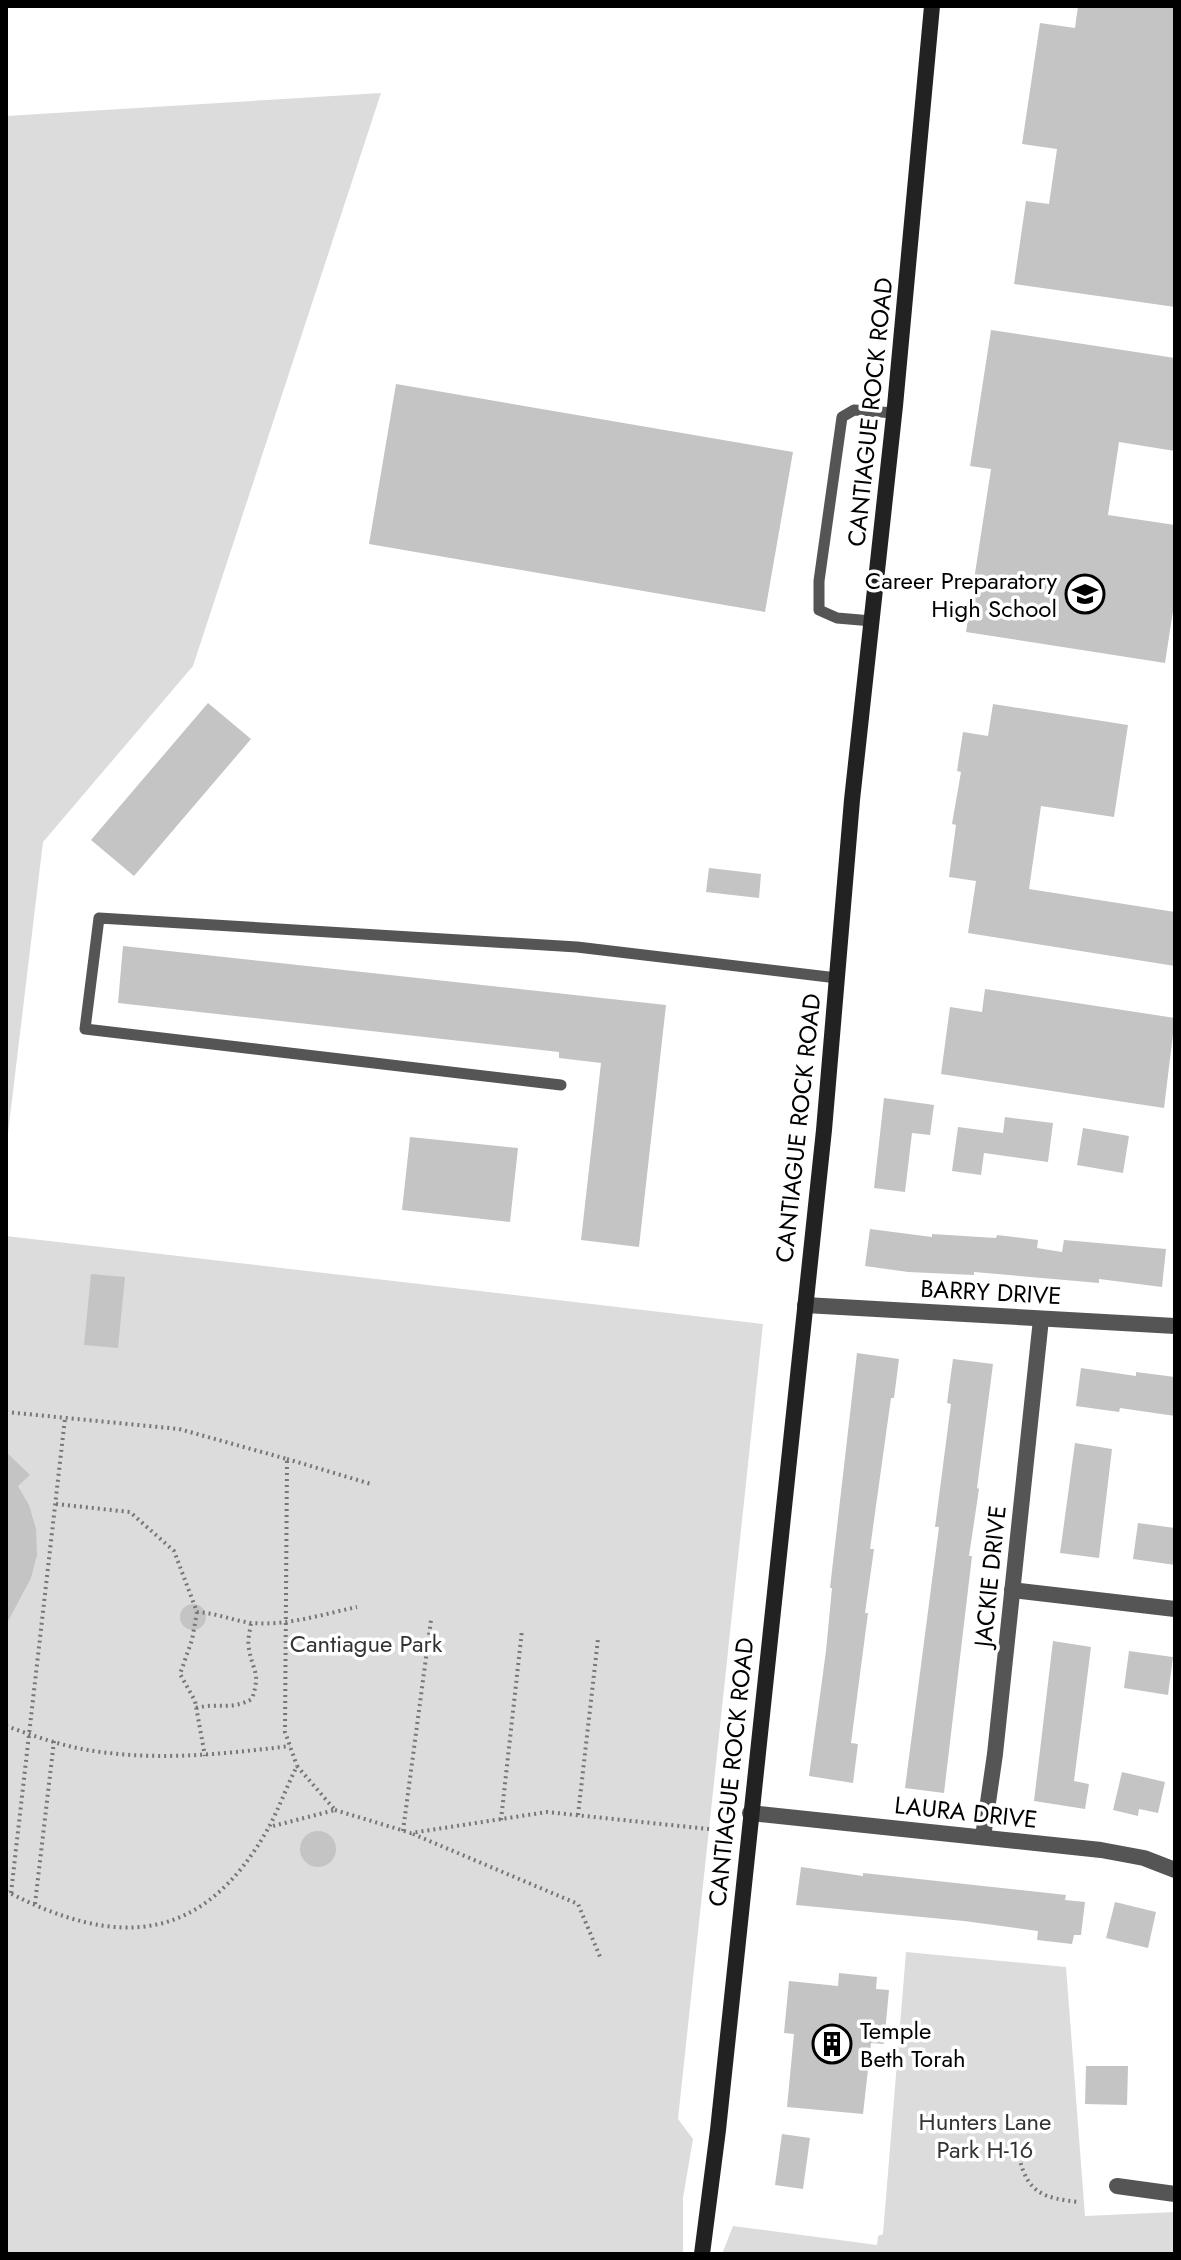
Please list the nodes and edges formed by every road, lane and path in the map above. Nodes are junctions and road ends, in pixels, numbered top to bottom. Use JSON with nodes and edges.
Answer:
{"nodes":[{"id":1,"x":932,"y":6,"type":"edge"},
{"id":2,"x":894,"y":413,"type":"junction"},
{"id":3,"x":872,"y":621,"type":"junction"},
{"id":4,"x":837,"y":978,"type":"junction"},
{"id":5,"x":561,"y":1085,"type":"dead end"},
{"id":6,"x":805,"y":1305,"type":"junction"},
{"id":7,"x":1041,"y":1319,"type":"junction"},
{"id":8,"x":1175,"y":1326,"type":"edge"},
{"id":9,"x":6,"y":1412,"type":"edge"},
{"id":10,"x":65,"y":1418,"type":"junction"},
{"id":11,"x":287,"y":1459,"type":"junction"},
{"id":12,"x":371,"y":1484,"type":"dead end"},
{"id":13,"x":56,"y":1504,"type":"junction"},
{"id":14,"x":1012,"y":1590,"type":"junction"},
{"id":15,"x":357,"y":1607,"type":"dead end"},
{"id":16,"x":1175,"y":1609,"type":"edge"},
{"id":17,"x":197,"y":1612,"type":"junction"},
{"id":18,"x":431,"y":1620,"type":"dead end"},
{"id":19,"x":285,"y":1622,"type":"junction"},
{"id":20,"x":251,"y":1623,"type":"junction"},
{"id":21,"x":522,"y":1630,"type":"dead end"},
{"id":22,"x":598,"y":1639,"type":"dead end"},
{"id":23,"x":196,"y":1708,"type":"junction"},
{"id":24,"x":6,"y":1726,"type":"edge"},
{"id":25,"x":30,"y":1734,"type":"junction"},
{"id":26,"x":54,"y":1741,"type":"junction"},
{"id":27,"x":290,"y":1746,"type":"junction"},
{"id":28,"x":205,"y":1756,"type":"junction"},
{"id":29,"x":297,"y":1766,"type":"junction"},
{"id":30,"x":335,"y":1810,"type":"junction"},
{"id":31,"x":750,"y":1813,"type":"junction"},
{"id":32,"x":578,"y":1815,"type":"junction"},
{"id":33,"x":501,"y":1820,"type":"junction"},
{"id":34,"x":269,"y":1827,"type":"junction"},
{"id":35,"x":718,"y":1830,"type":"dead end"},
{"id":36,"x":403,"y":1831,"type":"junction"},
{"id":37,"x":411,"y":1833,"type":"junction"},
{"id":38,"x":983,"y":1837,"type":"junction"},
{"id":39,"x":1175,"y":1870,"type":"edge"},
{"id":40,"x":8,"y":1892,"type":"edge"},
{"id":41,"x":35,"y":1904,"type":"junction"},
{"id":42,"x":601,"y":1959,"type":"dead end"},
{"id":43,"x":1019,"y":2157,"type":"dead end"},
{"id":44,"x":1117,"y":2186,"type":"dead end"},
{"id":45,"x":1175,"y":2194,"type":"edge"},
{"id":46,"x":1079,"y":2202,"type":"dead end"},
{"id":47,"x":702,"y":2254,"type":"edge"}],
"edges":[{"from":1,"to":2,"type":"main road","name":"CANTIAGUE ROCK ROAD"},
{"from":2,"to":3,"type":"main road","name":"CANTIAGUE ROCK ROAD"},
{"from":2,"to":3,"type":"lane"},
{"from":3,"to":4,"type":"main road","name":"CANTIAGUE ROCK ROAD"},
{"from":4,"to":5,"type":"lane"},
{"from":4,"to":6,"type":"main road","name":"CANTIAGUE ROCK ROAD"},
{"from":6,"to":7,"type":"street","name":"BARRY DRIVE"},
{"from":6,"to":31,"type":"main road","name":"CANTIAGUE ROCK ROAD"},
{"from":7,"to":8,"type":"street","name":"BARRY DRIVE"},
{"from":7,"to":14,"type":"street","name":"JACKIE DRIVE"},
{"from":9,"to":10,"type":"path"},
{"from":10,"to":11,"type":"path"},
{"from":10,"to":13,"type":"path"},
{"from":11,"to":12,"type":"path"},
{"from":11,"to":19,"type":"path"},
{"from":13,"to":17,"type":"path"},
{"from":13,"to":25,"type":"path"},
{"from":14,"to":16,"type":"street"},
{"from":14,"to":38,"type":"street","name":"JACKIE DRIVE"},
{"from":15,"to":19,"type":"path"},
{"from":17,"to":20,"type":"path"},
{"from":17,"to":23,"type":"path"},
{"from":18,"to":36,"type":"path"},
{"from":19,"to":20,"type":"path"},
{"from":19,"to":27,"type":"path"},
{"from":20,"to":23,"type":"path"},
{"from":21,"to":33,"type":"path"},
{"from":22,"to":32,"type":"path"},
{"from":23,"to":28,"type":"path"},
{"from":24,"to":25,"type":"path"},
{"from":25,"to":26,"type":"path"},
{"from":25,"to":40,"type":"path"},
{"from":26,"to":28,"type":"path"},
{"from":26,"to":41,"type":"path"},
{"from":27,"to":28,"type":"path"},
{"from":27,"to":29,"type":"path"},
{"from":29,"to":30,"type":"path"},
{"from":29,"to":34,"type":"path"},
{"from":30,"to":34,"type":"path"},
{"from":30,"to":36,"type":"path"},
{"from":31,"to":38,"type":"street","name":"LAURA DRIVE"},
{"from":31,"to":47,"type":"main road","name":"CANTIAGUE ROCK ROAD"},
{"from":32,"to":33,"type":"path"},
{"from":32,"to":35,"type":"path"},
{"from":33,"to":37,"type":"path"},
{"from":34,"to":41,"type":"path"},
{"from":36,"to":37,"type":"path"},
{"from":37,"to":42,"type":"path"},
{"from":38,"to":39,"type":"street","name":"LAURA DRIVE"},
{"from":40,"to":41,"type":"path"},
{"from":43,"to":46,"type":"path"},
{"from":44,"to":45,"type":"street"}]}
